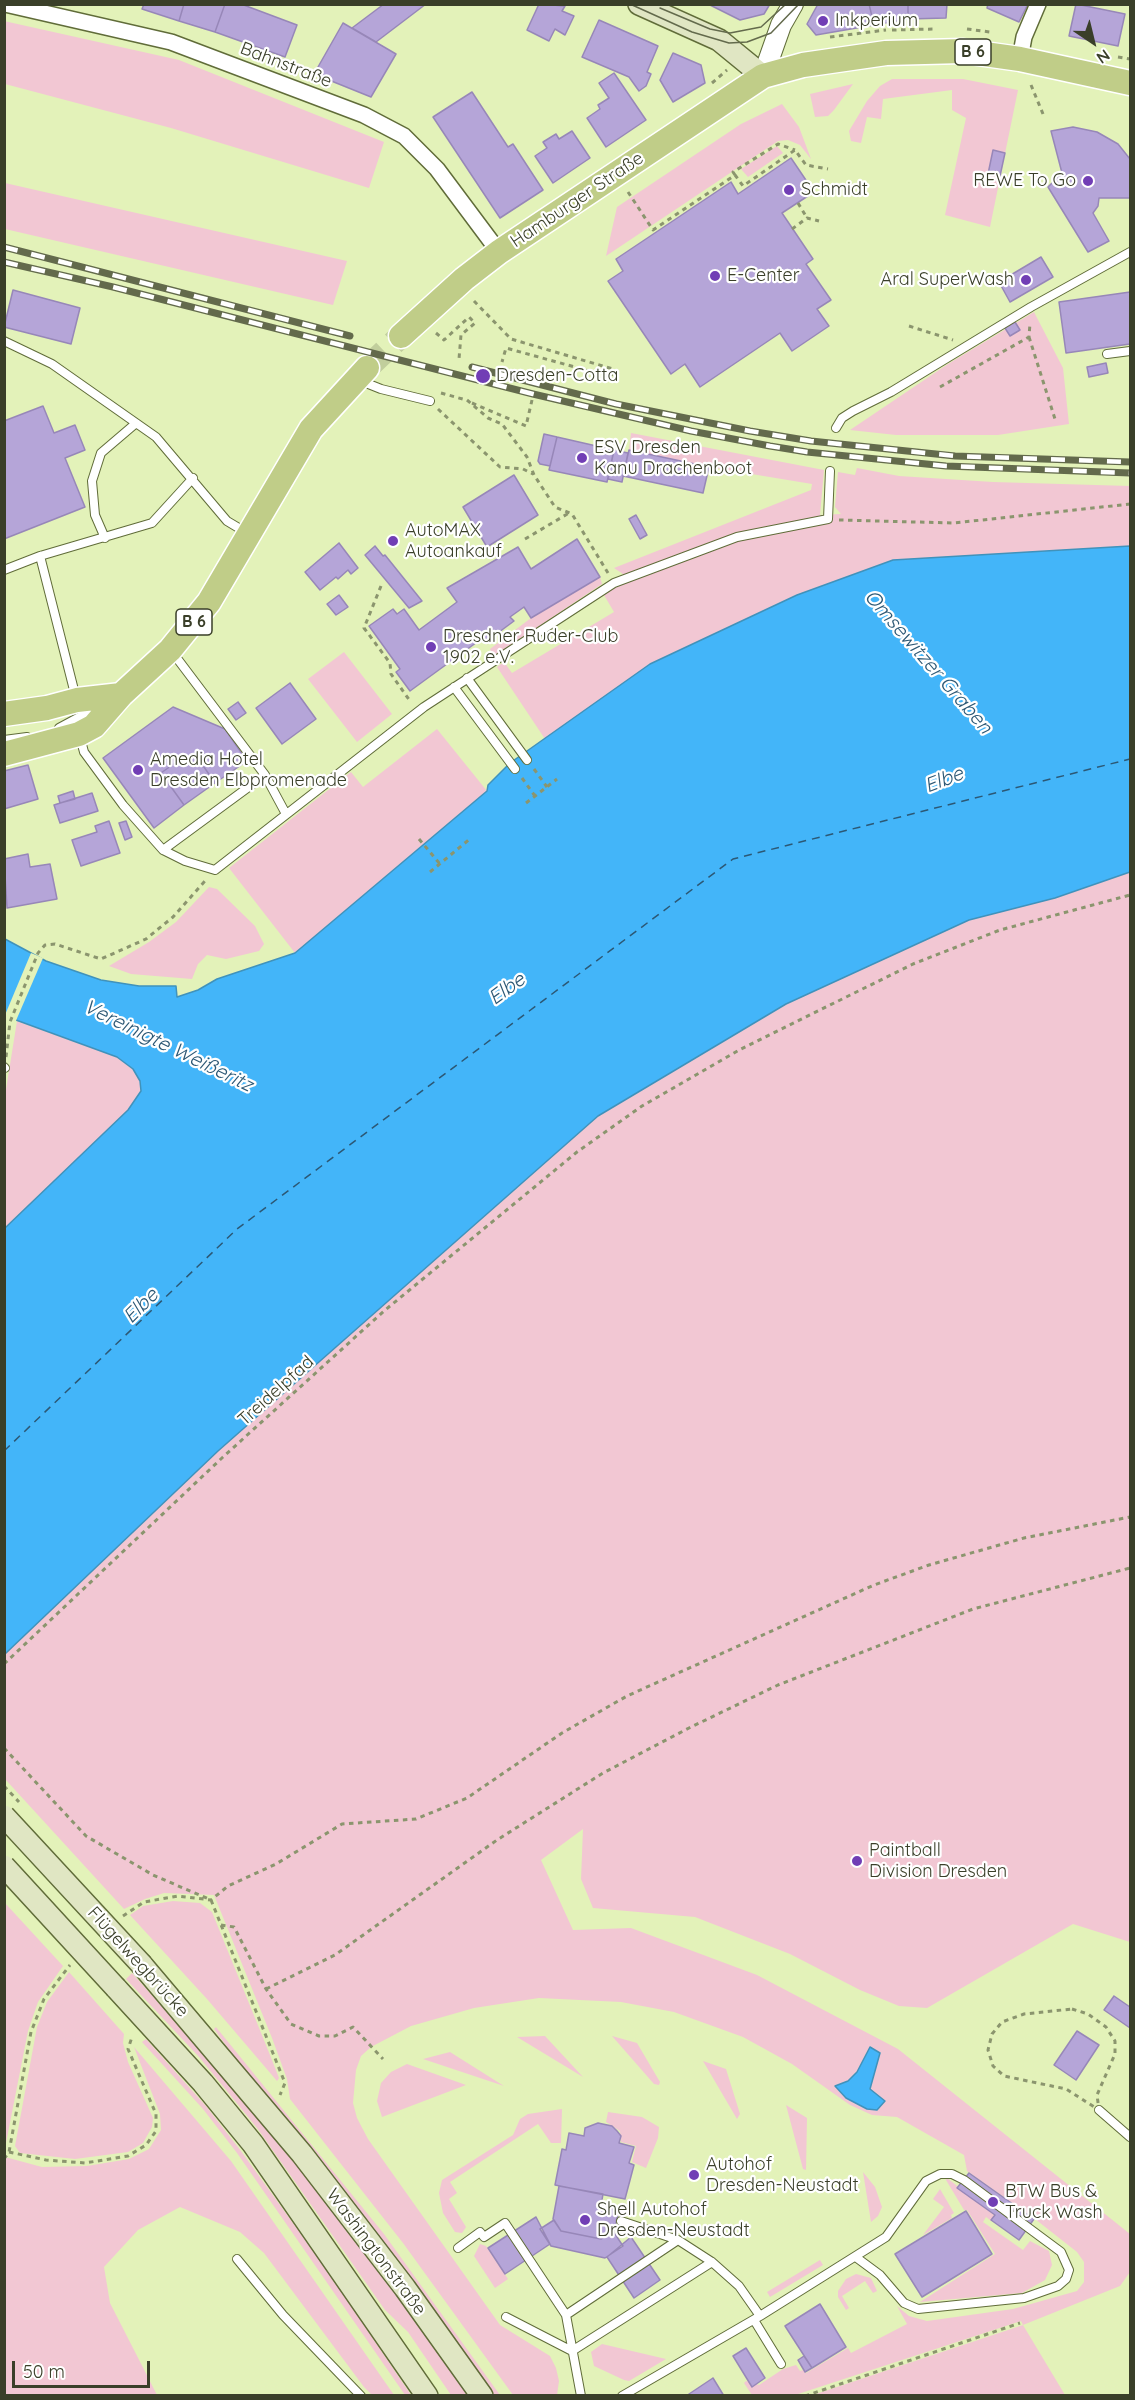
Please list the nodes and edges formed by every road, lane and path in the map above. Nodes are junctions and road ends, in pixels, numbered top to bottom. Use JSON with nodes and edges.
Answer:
{"nodes":[{"id":1,"x":5,"y":4,"type":"edge"},
{"id":2,"x":639,"y":4,"type":"edge"},
{"id":3,"x":793,"y":4,"type":"edge"},
{"id":4,"x":1038,"y":4,"type":"edge"},
{"id":5,"x":1020,"y":71,"type":"junction"},
{"id":6,"x":763,"y":76,"type":"junction"},
{"id":7,"x":1131,"y":83,"type":"edge"},
{"id":8,"x":1043,"y":114,"type":"dead end"},
{"id":9,"x":795,"y":150,"type":"junction"},
{"id":10,"x":828,"y":169,"type":"dead end"},
{"id":11,"x":735,"y":175,"type":"junction"},
{"id":12,"x":628,"y":192,"type":"dead end"},
{"id":13,"x":798,"y":202,"type":"dead end"},
{"id":14,"x":807,"y":218,"type":"junction"},
{"id":15,"x":819,"y":221,"type":"dead end"},
{"id":16,"x":792,"y":229,"type":"dead end"},
{"id":17,"x":499,"y":252,"type":"junction"},
{"id":18,"x":1131,"y":252,"type":"edge"},
{"id":19,"x":474,"y":301,"type":"dead end"},
{"id":20,"x":1031,"y":307,"type":"junction"},
{"id":21,"x":909,"y":326,"type":"dead end"},
{"id":22,"x":401,"y":336,"type":"tunnel mouth"},
{"id":23,"x":1029,"y":337,"type":"junction"},
{"id":24,"x":444,"y":340,"type":"dead end"},
{"id":25,"x":4,"y":341,"type":"edge"},
{"id":26,"x":963,"y":346,"type":"junction"},
{"id":27,"x":1131,"y":351,"type":"edge"},
{"id":28,"x":1107,"y":354,"type":"dead end"},
{"id":29,"x":459,"y":359,"type":"dead end"},
{"id":30,"x":502,"y":362,"type":"dead end"},
{"id":31,"x":362,"y":374,"type":"joint"},
{"id":32,"x":940,"y":387,"type":"dead end"},
{"id":33,"x":434,"y":392,"type":"dead end"},
{"id":34,"x":467,"y":400,"type":"junction"},
{"id":35,"x":532,"y":400,"type":"dead end"},
{"id":36,"x":430,"y":401,"type":"joint"},
{"id":37,"x":1054,"y":419,"type":"dead end"},
{"id":38,"x":135,"y":424,"type":"junction"},
{"id":39,"x":836,"y":428,"type":"dead end"},
{"id":40,"x":830,"y":471,"type":"dead end"},
{"id":41,"x":534,"y":475,"type":"junction"},
{"id":42,"x":192,"y":478,"type":"junction"},
{"id":43,"x":1131,"y":504,"type":"edge"},
{"id":44,"x":569,"y":513,"type":"junction"},
{"id":45,"x":828,"y":519,"type":"junction"},
{"id":46,"x":250,"y":535,"type":"junction"},
{"id":47,"x":105,"y":538,"type":"junction"},
{"id":48,"x":525,"y":539,"type":"dead end"},
{"id":49,"x":40,"y":556,"type":"junction"},
{"id":50,"x":4,"y":570,"type":"edge"},
{"id":51,"x":614,"y":583,"type":"junction"},
{"id":52,"x":381,"y":586,"type":"dead end"},
{"id":53,"x":170,"y":650,"type":"junction"},
{"id":54,"x":467,"y":678,"type":"junction"},
{"id":55,"x":454,"y":687,"type":"junction"},
{"id":56,"x":121,"y":694,"type":"junction"},
{"id":57,"x":77,"y":700,"type":"junction"},
{"id":58,"x":418,"y":713,"type":"junction"},
{"id":59,"x":4,"y":714,"type":"edge"},
{"id":60,"x":50,"y":731,"type":"dead end"},
{"id":61,"x":40,"y":734,"type":"dead end"},
{"id":62,"x":79,"y":734,"type":"junction"},
{"id":63,"x":4,"y":740,"type":"edge"},
{"id":64,"x":4,"y":754,"type":"edge"},
{"id":65,"x":530,"y":763,"type":"joint"},
{"id":66,"x":517,"y":772,"type":"joint"},
{"id":67,"x":264,"y":775,"type":"junction"},
{"id":68,"x":557,"y":779,"type":"dead end"},
{"id":69,"x":547,"y":787,"type":"junction"},
{"id":70,"x":535,"y":796,"type":"junction"},
{"id":71,"x":526,"y":803,"type":"dead end"},
{"id":72,"x":286,"y":814,"type":"junction"},
{"id":73,"x":471,"y":838,"type":"dead end"},
{"id":74,"x":419,"y":839,"type":"dead end"},
{"id":75,"x":163,"y":850,"type":"junction"},
{"id":76,"x":441,"y":864,"type":"junction"},
{"id":77,"x":215,"y":870,"type":"junction"},
{"id":78,"x":430,"y":872,"type":"dead end"},
{"id":79,"x":1131,"y":895,"type":"edge"},
{"id":80,"x":5,"y":1068,"type":"edge"},
{"id":81,"x":1131,"y":1517,"type":"edge"},
{"id":82,"x":1131,"y":1568,"type":"edge"},
{"id":83,"x":4,"y":1664,"type":"edge"},
{"id":84,"x":4,"y":1748,"type":"edge"},
{"id":85,"x":4,"y":1816,"type":"edge"},
{"id":86,"x":4,"y":1866,"type":"edge"},
{"id":87,"x":211,"y":1900,"type":"junction"},
{"id":88,"x":118,"y":1920,"type":"dead end"},
{"id":89,"x":221,"y":1924,"type":"junction"},
{"id":90,"x":75,"y":1961,"type":"dead end"},
{"id":91,"x":266,"y":1989,"type":"junction"},
{"id":92,"x":132,"y":2037,"type":"dead end"},
{"id":93,"x":383,"y":2059,"type":"dead end"},
{"id":94,"x":274,"y":2103,"type":"junction"},
{"id":95,"x":1099,"y":2110,"type":"junction"},
{"id":96,"x":1131,"y":2138,"type":"edge"},
{"id":97,"x":253,"y":2144,"type":"joint"},
{"id":98,"x":9,"y":2152,"type":"junction"},
{"id":99,"x":4,"y":2159,"type":"edge"},
{"id":100,"x":621,"y":2221,"type":"dead end"},
{"id":101,"x":678,"y":2240,"type":"junction"},
{"id":102,"x":458,"y":2248,"type":"dead end"},
{"id":103,"x":857,"y":2258,"type":"junction"},
{"id":104,"x":237,"y":2259,"type":"dead end"},
{"id":105,"x":712,"y":2262,"type":"junction"},
{"id":106,"x":566,"y":2315,"type":"junction"},
{"id":107,"x":506,"y":2317,"type":"dead end"},
{"id":108,"x":757,"y":2318,"type":"junction"},
{"id":109,"x":1020,"y":2323,"type":"dead end"},
{"id":110,"x":572,"y":2351,"type":"junction"},
{"id":111,"x":781,"y":2364,"type":"dead end"},
{"id":112,"x":361,"y":2396,"type":"edge"},
{"id":113,"x":427,"y":2396,"type":"edge"},
{"id":114,"x":482,"y":2396,"type":"edge"},
{"id":115,"x":582,"y":2396,"type":"edge"},
{"id":116,"x":622,"y":2396,"type":"edge"},
{"id":117,"x":805,"y":2396,"type":"edge"}],
"edges":[{"from":1,"to":17,"type":"street","name":"Bahnstraße"},
{"from":2,"to":6,"type":"main road"},
{"from":3,"to":6,"type":"street"},
{"from":4,"to":5,"type":"street"},
{"from":5,"to":6,"type":"main road","number":"B 6"},
{"from":5,"to":7,"type":"main road","number":"B 6"},
{"from":5,"to":8,"type":"path"},
{"from":6,"to":17,"type":"main road","name":"Hamburger Straße","number":"B 6"},
{"from":9,"to":10,"type":"path"},
{"from":9,"to":11,"type":"path"},
{"from":9,"to":11,"type":"path"},
{"from":11,"to":12,"type":"path"},
{"from":13,"to":14,"type":"path"},
{"from":14,"to":15,"type":"path"},
{"from":14,"to":16,"type":"path"},
{"from":17,"to":22,"type":"main road","name":"Hamburger Straße","number":"B 6"},
{"from":18,"to":20,"type":"lane"},
{"from":19,"to":30,"type":"path"},
{"from":20,"to":23,"type":"path"},
{"from":20,"to":26,"type":"lane"},
{"from":21,"to":26,"type":"path"},
{"from":23,"to":32,"type":"path"},
{"from":23,"to":37,"type":"path"},
{"from":24,"to":29,"type":"path"},
{"from":25,"to":38,"type":"lane"},
{"from":26,"to":39,"type":"lane"},
{"from":27,"to":28,"type":"lane"},
{"from":31,"to":36,"type":"lane"},
{"from":31,"to":46,"type":"main road","number":"B 6"},
{"from":33,"to":34,"type":"path"},
{"from":34,"to":35,"type":"path"},
{"from":34,"to":41,"type":"path"},
{"from":36,"to":41,"type":"path"},
{"from":38,"to":42,"type":"lane"},
{"from":38,"to":47,"type":"lane"},
{"from":40,"to":45,"type":"lane"},
{"from":41,"to":44,"type":"path"},
{"from":42,"to":46,"type":"lane"},
{"from":42,"to":47,"type":"lane"},
{"from":43,"to":45,"type":"path"},
{"from":44,"to":48,"type":"path"},
{"from":44,"to":51,"type":"path"},
{"from":45,"to":51,"type":"lane"},
{"from":46,"to":53,"type":"main road","number":"B 6"},
{"from":47,"to":49,"type":"lane"},
{"from":49,"to":50,"type":"lane"},
{"from":49,"to":57,"type":"lane"},
{"from":51,"to":54,"type":"lane"},
{"from":52,"to":58,"type":"path"},
{"from":53,"to":56,"type":"main road","number":"B 6"},
{"from":53,"to":67,"type":"lane"},
{"from":54,"to":55,"type":"lane"},
{"from":54,"to":65,"type":"lane"},
{"from":55,"to":58,"type":"lane"},
{"from":55,"to":66,"type":"lane"},
{"from":56,"to":57,"type":"main road"},
{"from":56,"to":60,"type":"lane"},
{"from":56,"to":62,"type":"main road","number":"B 6"},
{"from":57,"to":59,"type":"main road"},
{"from":58,"to":72,"type":"lane"},
{"from":61,"to":63,"type":"lane"},
{"from":62,"to":64,"type":"main road","number":"B 6"},
{"from":62,"to":75,"type":"lane"},
{"from":65,"to":69,"type":"path"},
{"from":66,"to":70,"type":"path"},
{"from":67,"to":72,"type":"lane"},
{"from":67,"to":75,"type":"lane"},
{"from":68,"to":69,"type":"path"},
{"from":69,"to":70,"type":"path"},
{"from":70,"to":71,"type":"path"},
{"from":72,"to":77,"type":"lane"},
{"from":73,"to":76,"type":"path"},
{"from":74,"to":76,"type":"path"},
{"from":75,"to":77,"type":"lane"},
{"from":76,"to":78,"type":"path"},
{"from":77,"to":80,"type":"path"},
{"from":79,"to":83,"type":"path","name":"Treidelpfad"},
{"from":81,"to":87,"type":"path"},
{"from":82,"to":91,"type":"path"},
{"from":84,"to":87,"type":"path"},
{"from":85,"to":94,"type":"main road","name":"Flügelwegbrücke","bridge":true},
{"from":86,"to":97,"type":"main road","name":"Flügelwegbrücke","bridge":true},
{"from":87,"to":88,"type":"path"},
{"from":87,"to":89,"type":"path"},
{"from":89,"to":91,"type":"path"},
{"from":89,"to":94,"type":"path"},
{"from":90,"to":98,"type":"path"},
{"from":91,"to":93,"type":"path"},
{"from":92,"to":98,"type":"path"},
{"from":94,"to":114,"type":"main road","name":"Washingtonstraße"},
{"from":95,"to":95,"type":"path"},
{"from":95,"to":96,"type":"lane"},
{"from":97,"to":113,"type":"main road","name":"Washingtonstraße"},
{"from":98,"to":99,"type":"path"},
{"from":100,"to":101,"type":"lane"},
{"from":101,"to":105,"type":"lane"},
{"from":101,"to":106,"type":"lane"},
{"from":102,"to":106,"type":"lane"},
{"from":103,"to":103,"type":"lane"},
{"from":103,"to":108,"type":"lane"},
{"from":104,"to":112,"type":"lane"},
{"from":105,"to":108,"type":"lane"},
{"from":105,"to":110,"type":"lane"},
{"from":106,"to":110,"type":"lane"},
{"from":107,"to":110,"type":"lane"},
{"from":108,"to":111,"type":"lane"},
{"from":108,"to":116,"type":"lane"},
{"from":109,"to":117,"type":"path"},
{"from":110,"to":115,"type":"lane"}]}
